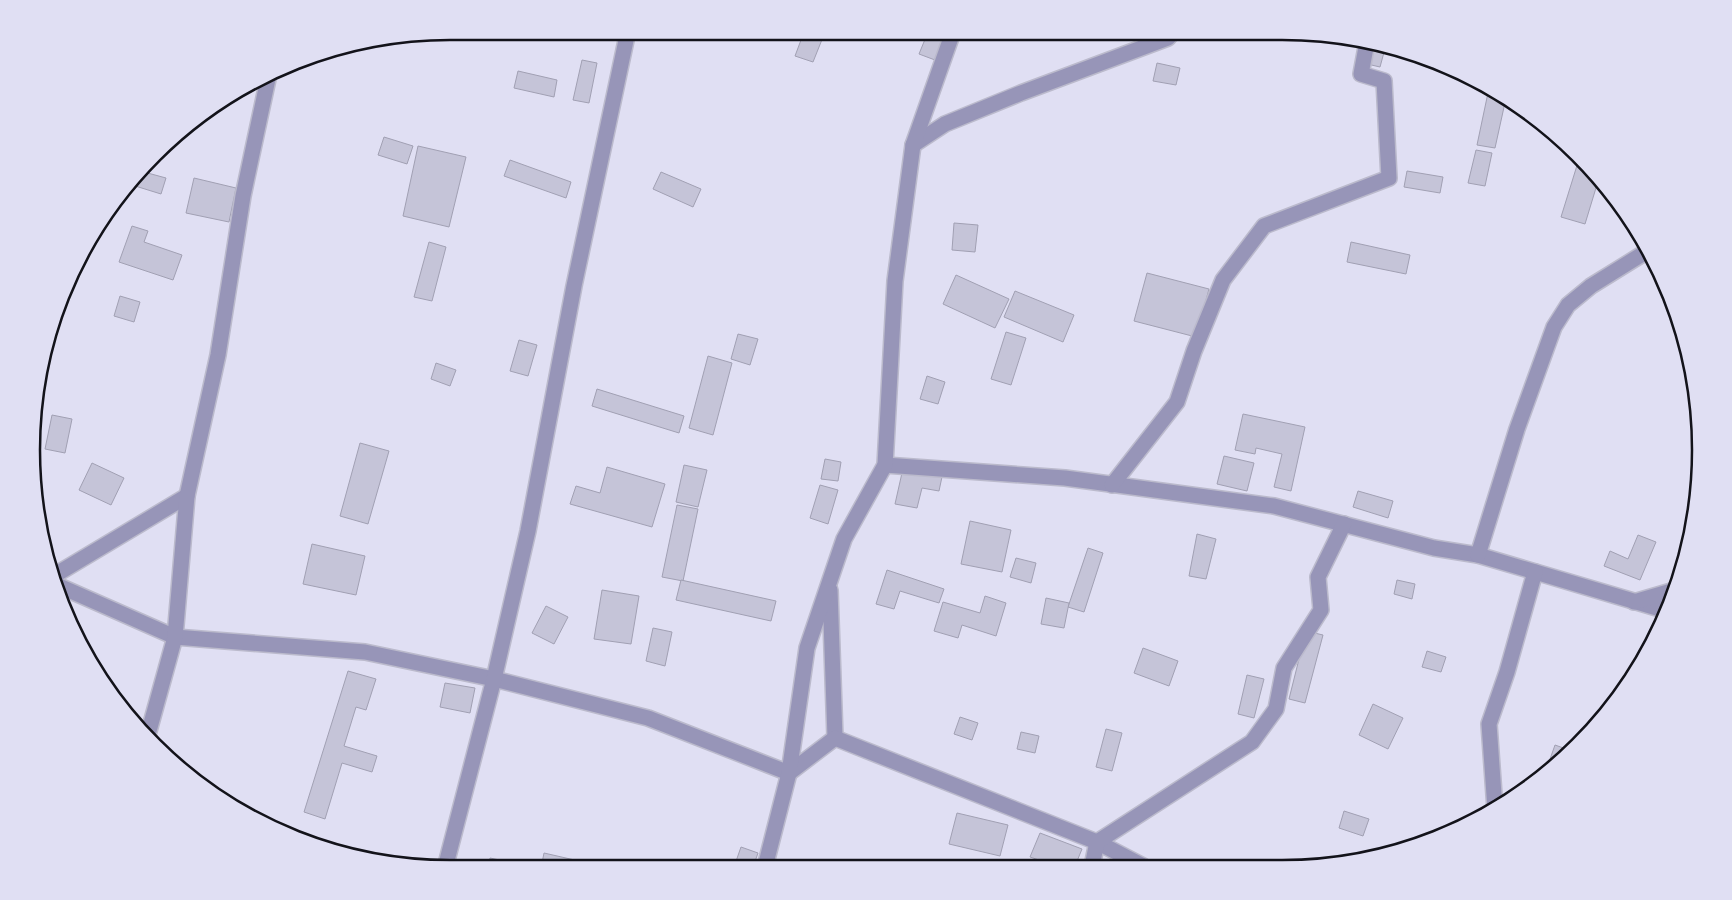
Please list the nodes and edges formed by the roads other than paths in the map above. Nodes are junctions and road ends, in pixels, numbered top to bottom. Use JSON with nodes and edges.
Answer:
{"nodes":[{"id":1,"x":626,"y":40,"type":"edge"},
{"id":2,"x":950,"y":40,"type":"edge"},
{"id":3,"x":1163,"y":40,"type":"edge"},
{"id":4,"x":1366,"y":49,"type":"edge"},
{"id":5,"x":267,"y":83,"type":"edge"},
{"id":6,"x":913,"y":145,"type":"junction"},
{"id":7,"x":1642,"y":254,"type":"edge"},
{"id":8,"x":885,"y":465,"type":"junction"},
{"id":9,"x":1112,"y":484,"type":"junction"},
{"id":10,"x":187,"y":496,"type":"junction"},
{"id":11,"x":1344,"y":524,"type":"junction"},
{"id":12,"x":1478,"y":555,"type":"junction"},
{"id":13,"x":1535,"y":572,"type":"junction"},
{"id":14,"x":59,"y":573,"type":"edge"},
{"id":15,"x":830,"y":581,"type":"junction"},
{"id":16,"x":64,"y":588,"type":"edge"},
{"id":17,"x":1666,"y":593,"type":"edge"},
{"id":18,"x":1634,"y":602,"type":"junction"},
{"id":19,"x":1660,"y":609,"type":"edge"},
{"id":20,"x":175,"y":637,"type":"junction"},
{"id":21,"x":494,"y":679,"type":"junction"},
{"id":22,"x":150,"y":729,"type":"edge"},
{"id":23,"x":835,"y":738,"type":"junction"},
{"id":24,"x":789,"y":773,"type":"junction"},
{"id":25,"x":1494,"y":800,"type":"edge"},
{"id":26,"x":1097,"y":842,"type":"junction"},
{"id":27,"x":447,"y":860,"type":"edge"},
{"id":28,"x":767,"y":860,"type":"edge"},
{"id":29,"x":1093,"y":860,"type":"edge"},
{"id":30,"x":1132,"y":860,"type":"edge"}],
"edges":[{"from":1,"to":21,"type":"street"},
{"from":2,"to":6,"type":"street"},
{"from":3,"to":6,"type":"street"},
{"from":4,"to":9,"type":"street"},
{"from":5,"to":10,"type":"street"},
{"from":6,"to":8,"type":"street"},
{"from":7,"to":12,"type":"street"},
{"from":8,"to":9,"type":"street"},
{"from":8,"to":15,"type":"street"},
{"from":9,"to":11,"type":"street"},
{"from":10,"to":14,"type":"street"},
{"from":10,"to":20,"type":"street"},
{"from":11,"to":12,"type":"street"},
{"from":11,"to":26,"type":"street"},
{"from":12,"to":13,"type":"street"},
{"from":13,"to":18,"type":"street"},
{"from":13,"to":25,"type":"street"},
{"from":15,"to":23,"type":"street"},
{"from":15,"to":24,"type":"street"},
{"from":16,"to":20,"type":"street"},
{"from":17,"to":18,"type":"street"},
{"from":18,"to":19,"type":"street"},
{"from":20,"to":21,"type":"street"},
{"from":20,"to":22,"type":"street"},
{"from":21,"to":24,"type":"street"},
{"from":21,"to":27,"type":"street"},
{"from":23,"to":24,"type":"street"},
{"from":23,"to":26,"type":"street"},
{"from":24,"to":28,"type":"street"},
{"from":26,"to":29,"type":"street"},
{"from":26,"to":30,"type":"street"}]}
